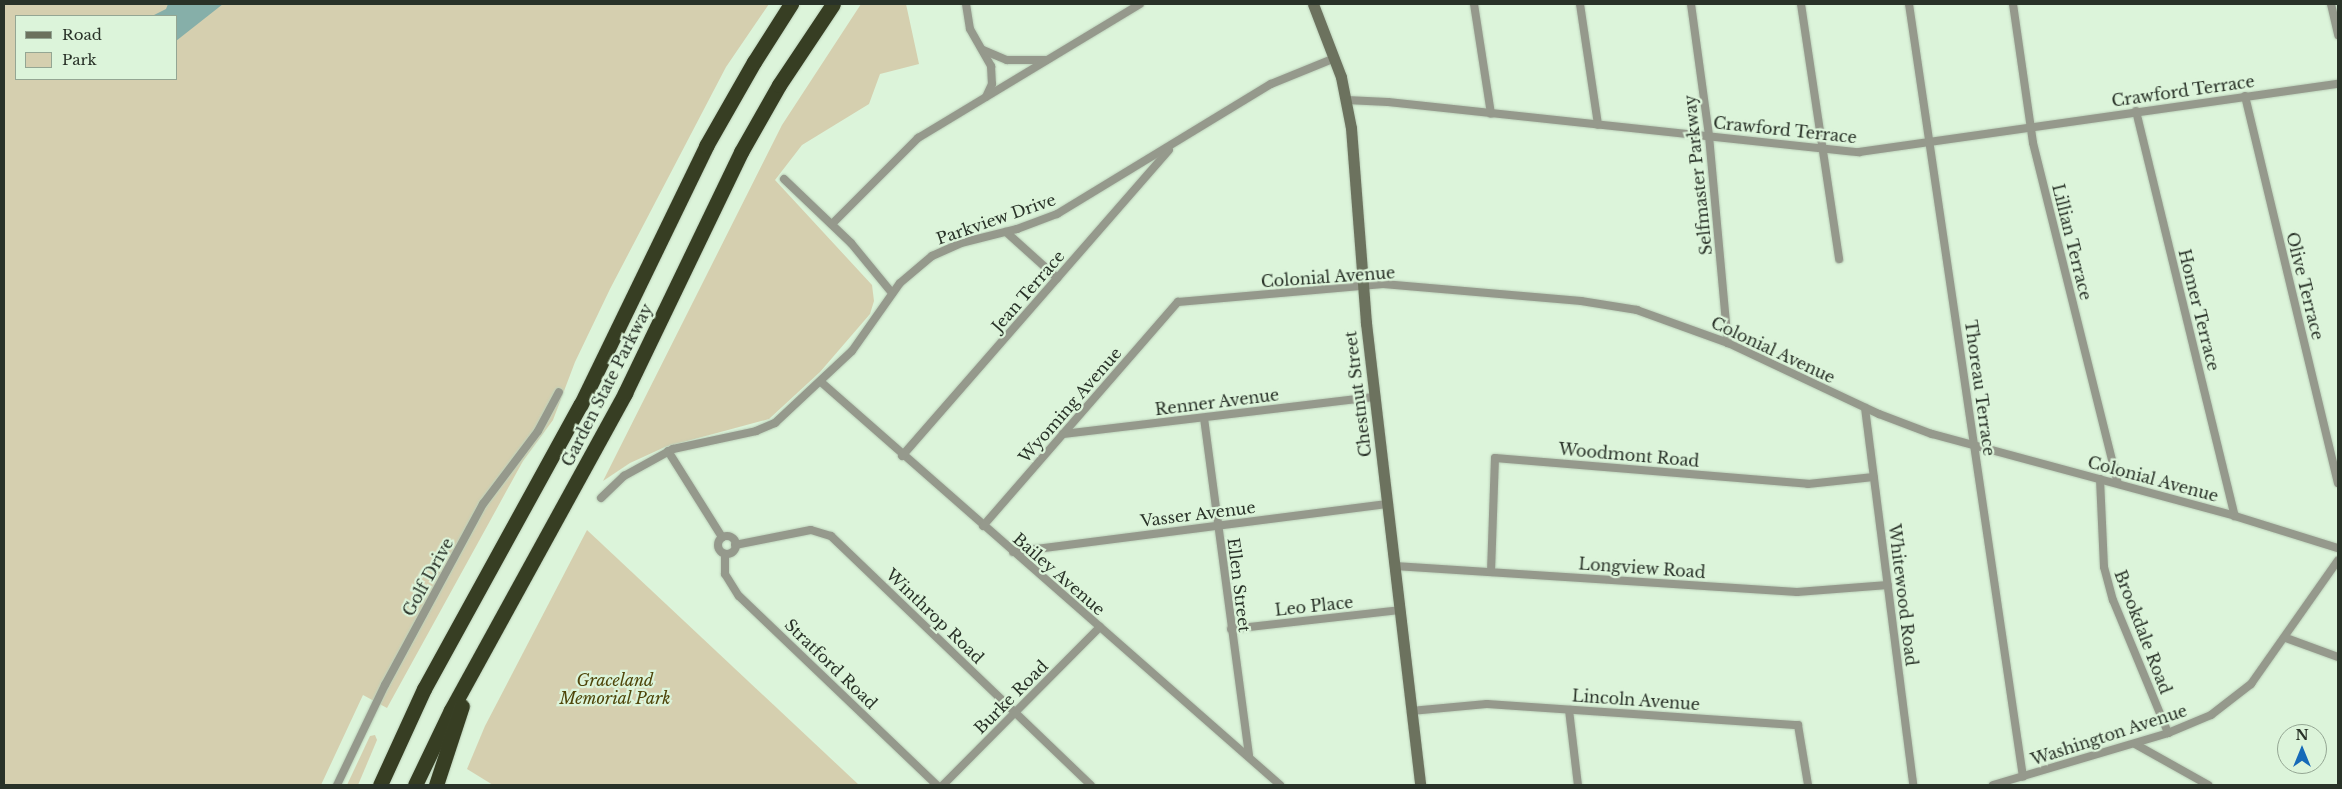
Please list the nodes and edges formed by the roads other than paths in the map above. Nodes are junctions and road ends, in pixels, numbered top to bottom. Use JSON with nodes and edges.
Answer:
{"nodes":[{"id":1,"x":791,"y":4,"type":"edge"},
{"id":2,"x":833,"y":4,"type":"edge"},
{"id":3,"x":842,"y":4,"type":"edge"},
{"id":4,"x":966,"y":4,"type":"edge"},
{"id":5,"x":1140,"y":4,"type":"edge"},
{"id":6,"x":1313,"y":4,"type":"edge"},
{"id":7,"x":1474,"y":4,"type":"edge"},
{"id":8,"x":1580,"y":4,"type":"edge"},
{"id":9,"x":1691,"y":4,"type":"edge"},
{"id":10,"x":1801,"y":4,"type":"edge"},
{"id":11,"x":1909,"y":4,"type":"edge"},
{"id":12,"x":2013,"y":4,"type":"edge"},
{"id":13,"x":2331,"y":4,"type":"edge"},
{"id":14,"x":2338,"y":35,"type":"edge"},
{"id":15,"x":983,"y":50,"type":"junction"},
{"id":16,"x":799,"y":53,"type":"junction"},
{"id":17,"x":1054,"y":57,"type":"junction"},
{"id":18,"x":1335,"y":58,"type":"junction"},
{"id":19,"x":2338,"y":84,"type":"edge"},
{"id":20,"x":2245,"y":96,"type":"junction"},
{"id":21,"x":986,"y":98,"type":"junction"},
{"id":22,"x":1346,"y":100,"type":"junction"},
{"id":23,"x":2136,"y":111,"type":"junction"},
{"id":24,"x":1491,"y":114,"type":"junction"},
{"id":25,"x":1598,"y":125,"type":"junction"},
{"id":26,"x":2031,"y":127,"type":"junction"},
{"id":27,"x":1709,"y":136,"type":"junction"},
{"id":28,"x":1930,"y":142,"type":"junction"},
{"id":29,"x":1174,"y":144,"type":"junction"},
{"id":30,"x":1822,"y":149,"type":"junction"},
{"id":31,"x":784,"y":180,"type":"dead end"},
{"id":32,"x":832,"y":224,"type":"junction"},
{"id":33,"x":1006,"y":232,"type":"junction"},
{"id":34,"x":1839,"y":259,"type":"dead end"},
{"id":35,"x":1056,"y":278,"type":"junction"},
{"id":36,"x":1363,"y":287,"type":"junction"},
{"id":37,"x":892,"y":293,"type":"junction"},
{"id":38,"x":1178,"y":302,"type":"joint"},
{"id":39,"x":1728,"y":343,"type":"junction"},
{"id":40,"x":821,"y":382,"type":"junction"},
{"id":41,"x":559,"y":392,"type":"dead end"},
{"id":42,"x":1374,"y":397,"type":"junction"},
{"id":43,"x":1865,"y":408,"type":"junction"},
{"id":44,"x":1204,"y":418,"type":"junction"},
{"id":45,"x":1063,"y":434,"type":"junction"},
{"id":46,"x":1974,"y":446,"type":"junction"},
{"id":47,"x":668,"y":451,"type":"junction"},
{"id":48,"x":902,"y":456,"type":"junction"},
{"id":49,"x":1874,"y":477,"type":"junction"},
{"id":50,"x":2100,"y":479,"type":"junction"},
{"id":51,"x":2338,"y":483,"type":"edge"},
{"id":52,"x":2118,"y":484,"type":"junction"},
{"id":53,"x":601,"y":498,"type":"dead end"},
{"id":54,"x":1387,"y":504,"type":"junction"},
{"id":55,"x":2235,"y":516,"type":"junction"},
{"id":56,"x":983,"y":526,"type":"junction"},
{"id":57,"x":1218,"y":526,"type":"junction"},
{"id":58,"x":722,"y":537,"type":"junction"},
{"id":59,"x":735,"y":545,"type":"junction"},
{"id":60,"x":2338,"y":548,"type":"edge"},
{"id":61,"x":1013,"y":552,"type":"junction"},
{"id":62,"x":725,"y":554,"type":"junction"},
{"id":63,"x":2338,"y":560,"type":"edge"},
{"id":64,"x":1395,"y":566,"type":"junction"},
{"id":65,"x":1491,"y":572,"type":"junction"},
{"id":66,"x":1888,"y":585,"type":"junction"},
{"id":67,"x":1400,"y":610,"type":"junction"},
{"id":68,"x":1100,"y":628,"type":"junction"},
{"id":69,"x":1231,"y":629,"type":"junction"},
{"id":70,"x":2286,"y":638,"type":"junction"},
{"id":71,"x":487,"y":644,"type":"junction"},
{"id":72,"x":2338,"y":657,"type":"edge"},
{"id":73,"x":1569,"y":710,"type":"junction"},
{"id":74,"x":1411,"y":711,"type":"junction"},
{"id":75,"x":1016,"y":712,"type":"junction"},
{"id":76,"x":2168,"y":733,"type":"junction"},
{"id":77,"x":2135,"y":744,"type":"junction"},
{"id":78,"x":1249,"y":756,"type":"junction"},
{"id":79,"x":2023,"y":777,"type":"junction"},
{"id":80,"x":337,"y":785,"type":"edge"},
{"id":81,"x":380,"y":785,"type":"edge"},
{"id":82,"x":415,"y":785,"type":"edge"},
{"id":83,"x":436,"y":785,"type":"edge"},
{"id":84,"x":937,"y":785,"type":"edge"},
{"id":85,"x":943,"y":785,"type":"edge"},
{"id":86,"x":1091,"y":785,"type":"edge"},
{"id":87,"x":1280,"y":785,"type":"edge"},
{"id":88,"x":1420,"y":785,"type":"edge"},
{"id":89,"x":1578,"y":785,"type":"edge"},
{"id":90,"x":1808,"y":785,"type":"edge"},
{"id":91,"x":1913,"y":785,"type":"edge"},
{"id":92,"x":1993,"y":785,"type":"edge"},
{"id":93,"x":2208,"y":785,"type":"edge"}],
"edges":[{"from":1,"to":81,"type":"highway","name":"Garden State Parkway"},
{"from":2,"to":16,"type":"highway","name":"Garden State Parkway"},
{"from":3,"to":16,"type":"highway"},
{"from":4,"to":15,"type":"street"},
{"from":5,"to":17,"type":"street"},
{"from":6,"to":18,"type":"main road","name":"Chestnut Street"},
{"from":7,"to":24,"type":"street"},
{"from":8,"to":25,"type":"street"},
{"from":9,"to":27,"type":"street","name":"Selfmaster Parkway"},
{"from":10,"to":30,"type":"street"},
{"from":11,"to":28,"type":"street","name":"Thoreau Terrace"},
{"from":12,"to":26,"type":"street","name":"Lillian Terrace"},
{"from":13,"to":14,"type":"street"},
{"from":15,"to":17,"type":"street"},
{"from":15,"to":21,"type":"street"},
{"from":16,"to":71,"type":"highway","name":"Garden State Parkway"},
{"from":17,"to":21,"type":"street"},
{"from":18,"to":22,"type":"main road","name":"Chestnut Street"},
{"from":18,"to":29,"type":"street","name":"Parkview Drive"},
{"from":19,"to":20,"type":"street","name":"Crawford Terrace"},
{"from":20,"to":23,"type":"street","name":"Crawford Terrace"},
{"from":20,"to":51,"type":"street","name":"Olive Terrace"},
{"from":21,"to":32,"type":"street"},
{"from":22,"to":24,"type":"street","name":"Crawford Terrace"},
{"from":22,"to":36,"type":"main road","name":"Chestnut Street"},
{"from":23,"to":26,"type":"street","name":"Crawford Terrace"},
{"from":23,"to":55,"type":"street","name":"Homer Terrace"},
{"from":24,"to":25,"type":"street","name":"Crawford Terrace"},
{"from":25,"to":27,"type":"street","name":"Crawford Terrace"},
{"from":26,"to":28,"type":"street","name":"Crawford Terrace"},
{"from":26,"to":52,"type":"street","name":"Lillian Terrace"},
{"from":27,"to":30,"type":"street","name":"Crawford Terrace"},
{"from":27,"to":39,"type":"street","name":"Selfmaster Parkway"},
{"from":28,"to":30,"type":"street","name":"Crawford Terrace"},
{"from":28,"to":46,"type":"street","name":"Thoreau Terrace"},
{"from":29,"to":33,"type":"street","name":"Parkview Drive"},
{"from":29,"to":35,"type":"street","name":"Jean Terrace"},
{"from":30,"to":34,"type":"street"},
{"from":31,"to":32,"type":"street"},
{"from":32,"to":37,"type":"street"},
{"from":33,"to":35,"type":"street"},
{"from":33,"to":37,"type":"street","name":"Parkview Drive"},
{"from":35,"to":48,"type":"street","name":"Jean Terrace"},
{"from":36,"to":38,"type":"street","name":"Colonial Avenue"},
{"from":36,"to":39,"type":"street","name":"Colonial Avenue"},
{"from":36,"to":42,"type":"main road","name":"Chestnut Street"},
{"from":37,"to":40,"type":"street","name":"Parkview Drive"},
{"from":38,"to":45,"type":"street","name":"Wyoming Avenue"},
{"from":39,"to":43,"type":"street","name":"Colonial Avenue"},
{"from":40,"to":47,"type":"street","name":"Parkview Drive"},
{"from":40,"to":48,"type":"street","name":"Bailey Avenue"},
{"from":41,"to":80,"type":"street","name":"Golf Drive"},
{"from":42,"to":44,"type":"street","name":"Renner Avenue"},
{"from":42,"to":54,"type":"main road","name":"Chestnut Street"},
{"from":43,"to":46,"type":"street","name":"Colonial Avenue"},
{"from":43,"to":49,"type":"street","name":"Whitewood Road"},
{"from":44,"to":45,"type":"street","name":"Renner Avenue"},
{"from":44,"to":57,"type":"street","name":"Ellen Street"},
{"from":45,"to":56,"type":"street","name":"Wyoming Avenue"},
{"from":46,"to":50,"type":"street","name":"Colonial Avenue"},
{"from":46,"to":79,"type":"street","name":"Thoreau Terrace"},
{"from":47,"to":53,"type":"street","name":"Parkview Drive"},
{"from":47,"to":58,"type":"street"},
{"from":48,"to":56,"type":"street","name":"Bailey Avenue"},
{"from":49,"to":65,"type":"street","name":"Woodmont Road"},
{"from":49,"to":66,"type":"street","name":"Whitewood Road"},
{"from":50,"to":52,"type":"street","name":"Colonial Avenue"},
{"from":50,"to":76,"type":"street","name":"Brookdale Road"},
{"from":52,"to":55,"type":"street","name":"Colonial Avenue"},
{"from":54,"to":57,"type":"street","name":"Vasser Avenue"},
{"from":54,"to":64,"type":"main road","name":"Chestnut Street"},
{"from":55,"to":60,"type":"street","name":"Colonial Avenue"},
{"from":56,"to":61,"type":"street","name":"Bailey Avenue"},
{"from":57,"to":61,"type":"street","name":"Vasser Avenue"},
{"from":57,"to":69,"type":"street","name":"Ellen Street"},
{"from":58,"to":59,"type":"street"},
{"from":58,"to":62,"type":"street"},
{"from":59,"to":62,"type":"street"},
{"from":59,"to":75,"type":"street","name":"Winthrop Road"},
{"from":61,"to":68,"type":"street","name":"Bailey Avenue"},
{"from":62,"to":84,"type":"street","name":"Stratford Road"},
{"from":63,"to":70,"type":"street","name":"Washington Avenue"},
{"from":64,"to":65,"type":"street","name":"Longview Road"},
{"from":64,"to":67,"type":"main road","name":"Chestnut Street"},
{"from":65,"to":66,"type":"street","name":"Longview Road"},
{"from":66,"to":91,"type":"street","name":"Whitewood Road"},
{"from":67,"to":69,"type":"street","name":"Leo Place"},
{"from":67,"to":74,"type":"main road","name":"Chestnut Street"},
{"from":68,"to":75,"type":"street","name":"Burke Road"},
{"from":68,"to":78,"type":"street","name":"Bailey Avenue"},
{"from":69,"to":78,"type":"street","name":"Ellen Street"},
{"from":70,"to":72,"type":"street"},
{"from":70,"to":76,"type":"street","name":"Washington Avenue"},
{"from":71,"to":82,"type":"highway","name":"Garden State Parkway"},
{"from":71,"to":83,"type":"highway"},
{"from":73,"to":74,"type":"street","name":"Lincoln Avenue"},
{"from":73,"to":89,"type":"street"},
{"from":73,"to":90,"type":"street","name":"Lincoln Avenue"},
{"from":74,"to":88,"type":"main road","name":"Chestnut Street"},
{"from":75,"to":85,"type":"street","name":"Burke Road"},
{"from":75,"to":86,"type":"street","name":"Winthrop Road"},
{"from":76,"to":77,"type":"street","name":"Washington Avenue"},
{"from":77,"to":79,"type":"street","name":"Washington Avenue"},
{"from":77,"to":93,"type":"street"},
{"from":78,"to":87,"type":"street","name":"Bailey Avenue"},
{"from":79,"to":92,"type":"street","name":"Washington Avenue"}]}
